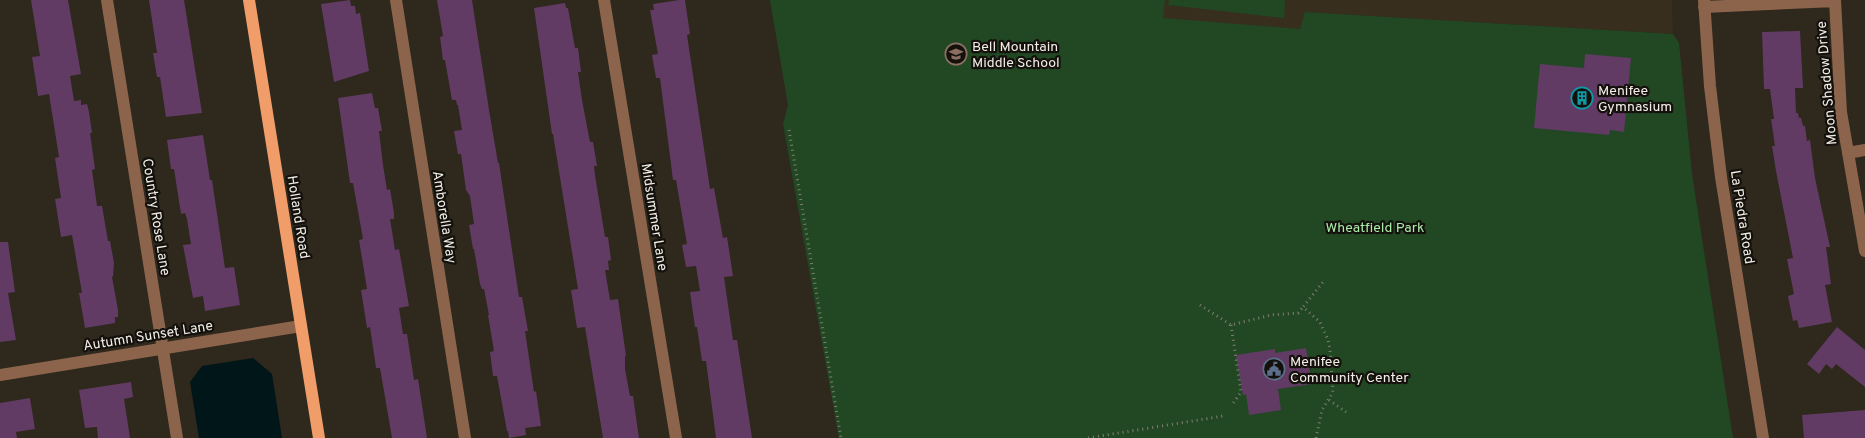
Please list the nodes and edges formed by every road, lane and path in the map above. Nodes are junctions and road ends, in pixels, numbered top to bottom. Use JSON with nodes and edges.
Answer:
{"nodes":[{"id":1,"x":107,"y":0,"type":"edge"},
{"id":2,"x":249,"y":0,"type":"edge"},
{"id":3,"x":396,"y":0,"type":"edge"},
{"id":4,"x":604,"y":0,"type":"edge"},
{"id":5,"x":1835,"y":0,"type":"edge"},
{"id":6,"x":1704,"y":4,"type":"edge"},
{"id":7,"x":789,"y":130,"type":"dead end"},
{"id":8,"x":1865,"y":150,"type":"edge"},
{"id":9,"x":1848,"y":152,"type":"junction"},
{"id":10,"x":1865,"y":251,"type":"edge"},
{"id":11,"x":1323,"y":282,"type":"dead end"},
{"id":12,"x":1200,"y":305,"type":"dead end"},
{"id":13,"x":1303,"y":307,"type":"junction"},
{"id":14,"x":1231,"y":325,"type":"junction"},
{"id":15,"x":301,"y":326,"type":"junction"},
{"id":16,"x":163,"y":348,"type":"junction"},
{"id":17,"x":0,"y":375,"type":"edge"},
{"id":18,"x":1329,"y":400,"type":"junction"},
{"id":19,"x":1232,"y":405,"type":"dead end"},
{"id":20,"x":1346,"y":412,"type":"dead end"},
{"id":21,"x":1223,"y":416,"type":"dead end"},
{"id":22,"x":177,"y":438,"type":"edge"},
{"id":23,"x":319,"y":438,"type":"edge"},
{"id":24,"x":465,"y":438,"type":"edge"},
{"id":25,"x":676,"y":438,"type":"edge"},
{"id":26,"x":841,"y":438,"type":"edge"},
{"id":27,"x":1088,"y":438,"type":"edge"},
{"id":28,"x":1316,"y":438,"type":"edge"},
{"id":29,"x":1763,"y":438,"type":"edge"}],
"edges":[{"from":1,"to":16,"type":"street","name":"Country Rose Lane"},
{"from":2,"to":15,"type":"main road","name":"Holland Road"},
{"from":3,"to":24,"type":"street","name":"Amborella Way"},
{"from":4,"to":25,"type":"street","name":"Midsummer Lane"},
{"from":5,"to":6,"type":"street"},
{"from":5,"to":9,"type":"street","name":"Moon Shadow Drive"},
{"from":6,"to":29,"type":"street","name":"La Piedra Road"},
{"from":7,"to":26,"type":"path"},
{"from":8,"to":9,"type":"street"},
{"from":9,"to":10,"type":"street","name":"Moon Shadow Drive"},
{"from":11,"to":13,"type":"path"},
{"from":12,"to":14,"type":"path"},
{"from":13,"to":14,"type":"path"},
{"from":13,"to":18,"type":"path"},
{"from":14,"to":19,"type":"path"},
{"from":15,"to":16,"type":"street","name":"Autumn Sunset Lane"},
{"from":15,"to":23,"type":"main road","name":"Holland Road"},
{"from":16,"to":17,"type":"street","name":"Autumn Sunset Lane"},
{"from":16,"to":22,"type":"street","name":"Country Rose Lane"},
{"from":18,"to":20,"type":"path"},
{"from":18,"to":28,"type":"path"},
{"from":21,"to":27,"type":"path"}]}
